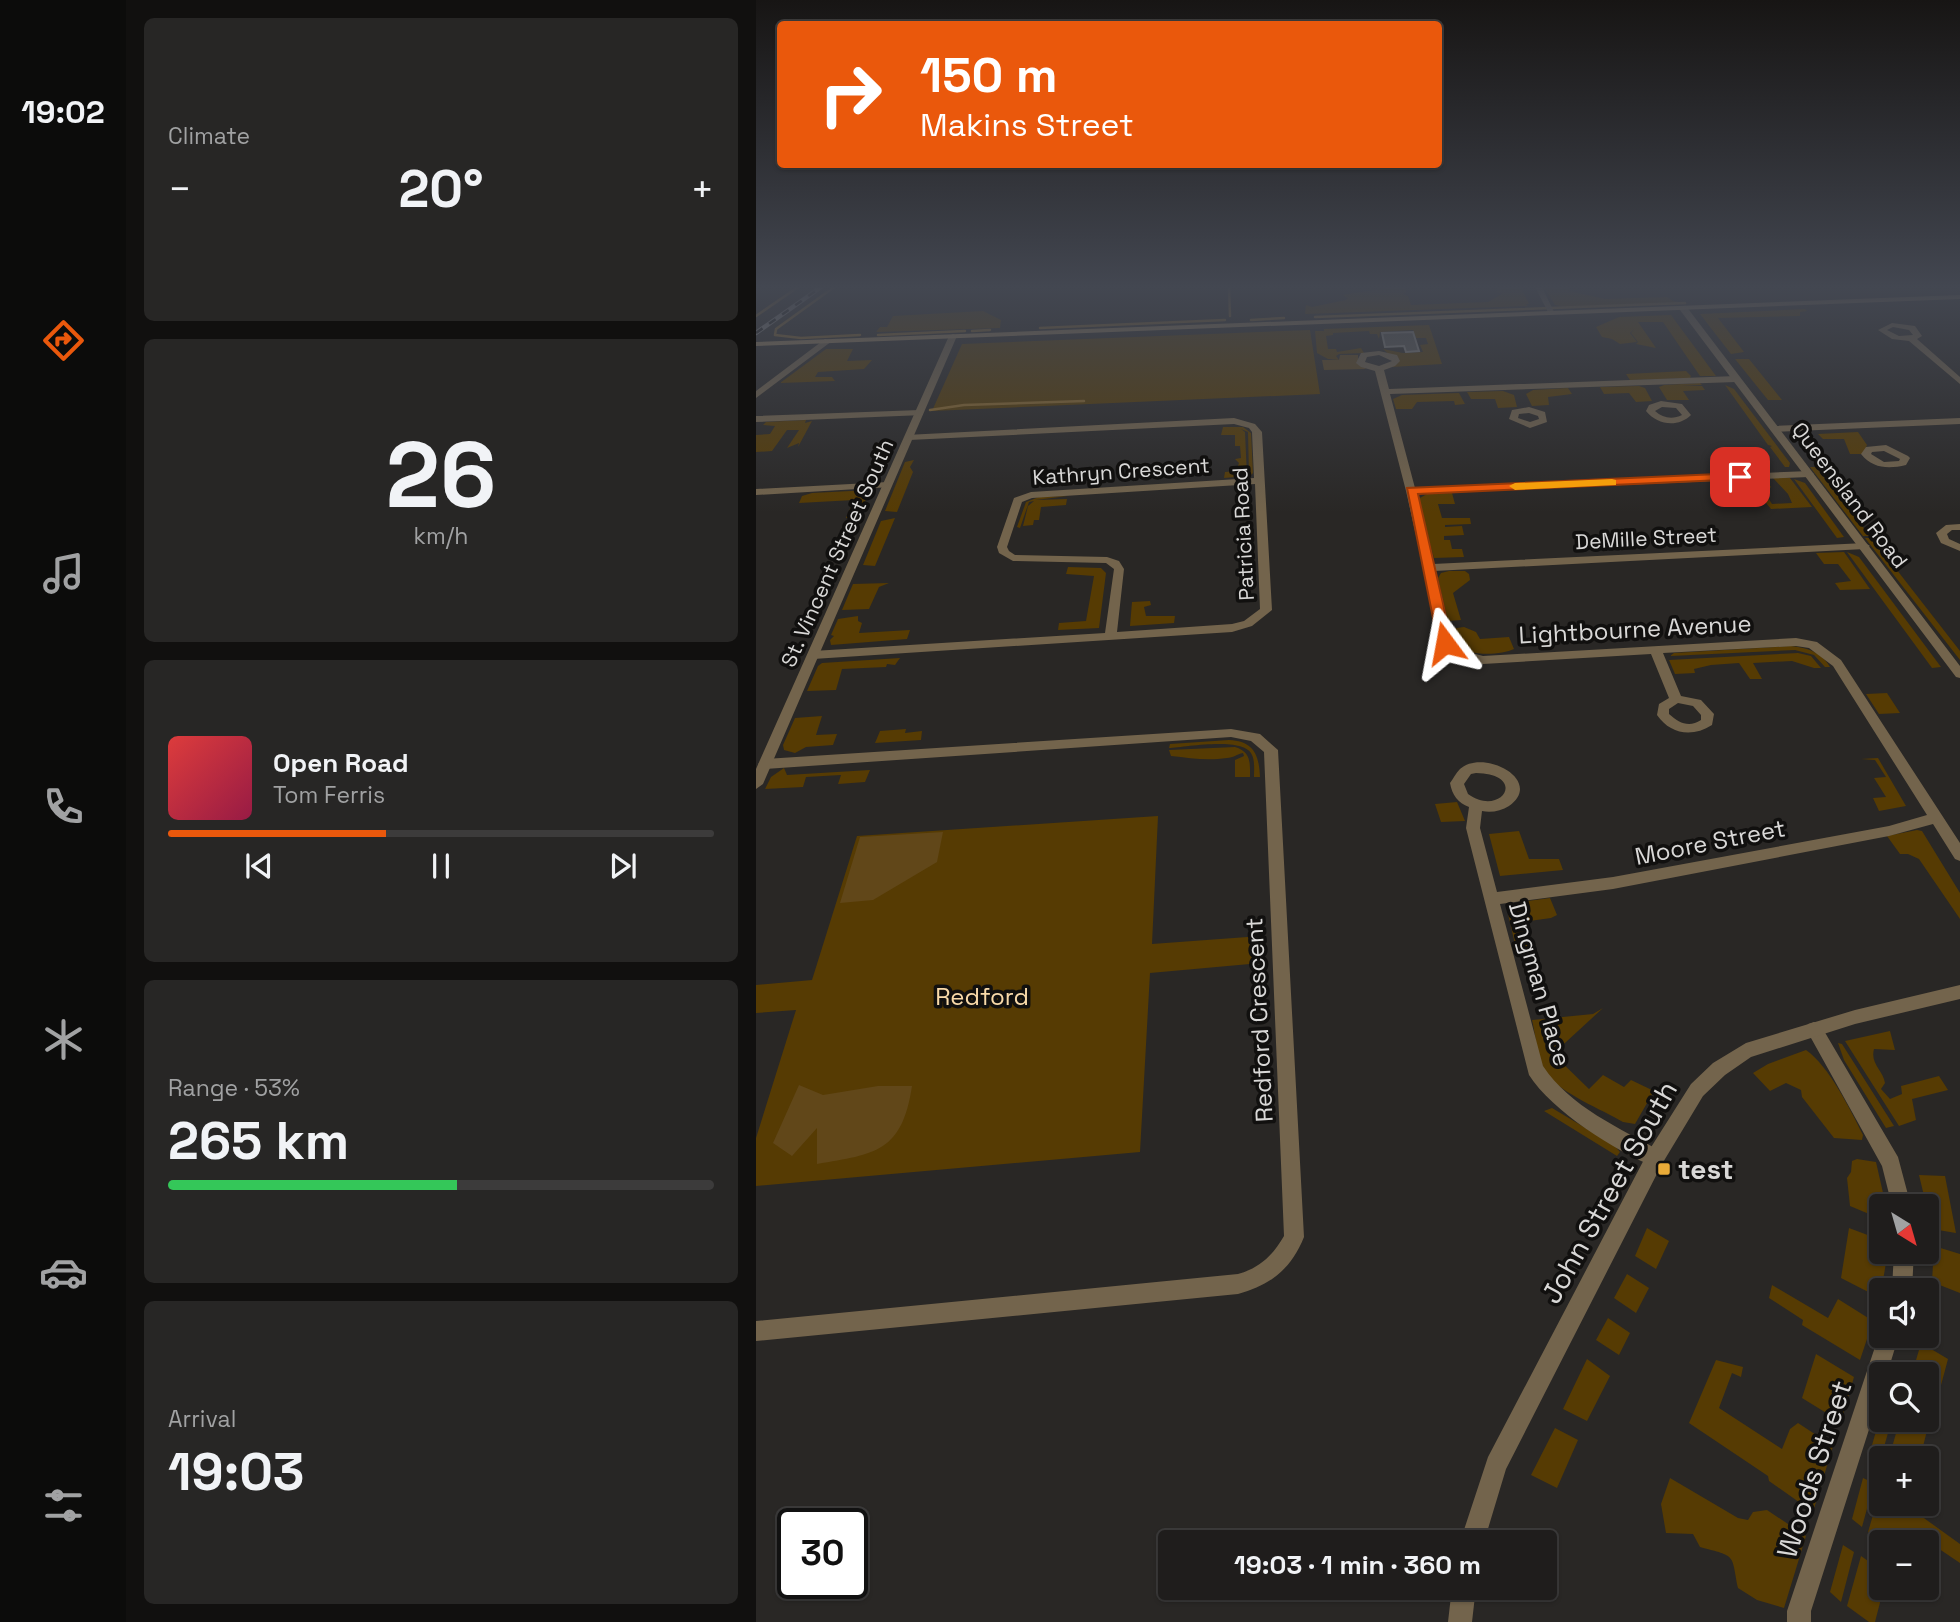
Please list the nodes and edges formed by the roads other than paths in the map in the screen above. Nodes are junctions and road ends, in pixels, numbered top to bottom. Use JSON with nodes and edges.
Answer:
{"nodes":[{"id":1,"x":802,"y":361,"type":"edge"},
{"id":2,"x":942,"y":361,"type":"edge"},
{"id":3,"x":1723,"y":361,"type":"edge"},
{"id":4,"x":1936,"y":361,"type":"edge"},
{"id":5,"x":1960,"y":367,"type":"edge"},
{"id":6,"x":1944,"y":368,"type":"junction"},
{"id":7,"x":1379,"y":369,"type":"dead end"},
{"id":8,"x":1737,"y":379,"type":"junction"},
{"id":9,"x":1960,"y":381,"type":"edge"},
{"id":10,"x":1648,"y":382,"type":"junction"},
{"id":11,"x":1515,"y":387,"type":"junction"},
{"id":12,"x":1386,"y":392,"type":"junction"},
{"id":13,"x":756,"y":395,"type":"edge"},
{"id":14,"x":1661,"y":404,"type":"dead end"},
{"id":15,"x":1524,"y":410,"type":"dead end"},
{"id":16,"x":920,"y":413,"type":"junction"},
{"id":17,"x":756,"y":419,"type":"edge"},
{"id":18,"x":1960,"y":421,"type":"edge"},
{"id":19,"x":1859,"y":425,"type":"junction"},
{"id":20,"x":1775,"y":429,"type":"junction"},
{"id":21,"x":909,"y":437,"type":"junction"},
{"id":22,"x":1880,"y":447,"type":"dead end"},
{"id":23,"x":1810,"y":474,"type":"junction"},
{"id":24,"x":1259,"y":481,"type":"junction"},
{"id":25,"x":888,"y":485,"type":"junction"},
{"id":26,"x":1411,"y":491,"type":"junction"},
{"id":27,"x":756,"y":492,"type":"edge"},
{"id":28,"x":1960,"y":527,"type":"edge"},
{"id":29,"x":1865,"y":547,"type":"junction"},
{"id":30,"x":1960,"y":548,"type":"edge"},
{"id":31,"x":1428,"y":568,"type":"junction"},
{"id":32,"x":1111,"y":635,"type":"junction"},
{"id":33,"x":1656,"y":650,"type":"junction"},
{"id":34,"x":813,"y":654,"type":"junction"},
{"id":35,"x":1960,"y":674,"type":"edge"},
{"id":36,"x":1676,"y":699,"type":"dead end"},
{"id":37,"x":765,"y":764,"type":"junction"},
{"id":38,"x":756,"y":784,"type":"edge"},
{"id":39,"x":1476,"y":806,"type":"dead end"},
{"id":40,"x":1935,"y":818,"type":"junction"},
{"id":41,"x":1960,"y":855,"type":"edge"},
{"id":42,"x":1490,"y":899,"type":"junction"},
{"id":43,"x":1960,"y":992,"type":"edge"},
{"id":44,"x":1814,"y":1029,"type":"junction"},
{"id":45,"x":1656,"y":1158,"type":"junction"},
{"id":46,"x":1899,"y":1194,"type":"edge"},
{"id":47,"x":756,"y":1331,"type":"edge"},
{"id":48,"x":1885,"y":1348,"type":"edge"},
{"id":49,"x":1476,"y":1530,"type":"edge"},
{"id":50,"x":1463,"y":1600,"type":"edge"},
{"id":51,"x":1460,"y":1622,"type":"edge"},
{"id":52,"x":1799,"y":1622,"type":"edge"}],
"edges":[{"from":1,"to":13,"type":"street"},
{"from":2,"to":16,"type":"street","name":"St. Vincent Street South"},
{"from":3,"to":8,"type":"street","name":"Queensland Road"},
{"from":4,"to":6,"type":"street"},
{"from":5,"to":6,"type":"street"},
{"from":6,"to":9,"type":"street"},
{"from":7,"to":12,"type":"street","name":"Lightbourne Avenue"},
{"from":8,"to":10,"type":"street"},
{"from":8,"to":20,"type":"street","name":"Queensland Road"},
{"from":10,"to":11,"type":"street"},
{"from":10,"to":14,"type":"street"},
{"from":11,"to":12,"type":"street"},
{"from":11,"to":15,"type":"street"},
{"from":12,"to":26,"type":"street","name":"Lightbourne Avenue"},
{"from":16,"to":17,"type":"street"},
{"from":16,"to":21,"type":"street","name":"St. Vincent Street South"},
{"from":18,"to":19,"type":"street"},
{"from":19,"to":20,"type":"street"},
{"from":19,"to":22,"type":"street"},
{"from":20,"to":23,"type":"street","name":"Queensland Road"},
{"from":21,"to":24,"type":"street","name":"Patricia Road"},
{"from":21,"to":25,"type":"street","name":"St. Vincent Street South"},
{"from":23,"to":26,"type":"street"},
{"from":23,"to":29,"type":"street","name":"Queensland Road"},
{"from":24,"to":32,"type":"street","name":"Patricia Road"},
{"from":24,"to":32,"type":"street","name":"Kathryn Crescent"},
{"from":25,"to":27,"type":"street"},
{"from":25,"to":34,"type":"street","name":"St. Vincent Street South"},
{"from":26,"to":31,"type":"street","name":"Lightbourne Avenue"},
{"from":28,"to":30,"type":"street"},
{"from":29,"to":31,"type":"street","name":"DeMille Street"},
{"from":29,"to":35,"type":"street","name":"Queensland Road"},
{"from":31,"to":33,"type":"street","name":"Lightbourne Avenue"},
{"from":32,"to":34,"type":"street","name":"Patricia Road"},
{"from":33,"to":36,"type":"street"},
{"from":33,"to":40,"type":"street","name":"Lightbourne Avenue"},
{"from":34,"to":37,"type":"street","name":"St. Vincent Street South"},
{"from":37,"to":38,"type":"street","name":"St. Vincent Street South"},
{"from":37,"to":47,"type":"street","name":"Redford Crescent"},
{"from":39,"to":42,"type":"street","name":"Dingman Place"},
{"from":40,"to":41,"type":"street","name":"Lightbourne Avenue"},
{"from":40,"to":42,"type":"street","name":"Moore Street"},
{"from":42,"to":45,"type":"street","name":"Dingman Place"},
{"from":43,"to":44,"type":"street","name":"John Street South"},
{"from":44,"to":45,"type":"street","name":"John Street South"},
{"from":44,"to":46,"type":"street"},
{"from":45,"to":49,"type":"street","name":"John Street South"},
{"from":48,"to":52,"type":"street","name":"Woods Street"},
{"from":50,"to":51,"type":"street"}]}
